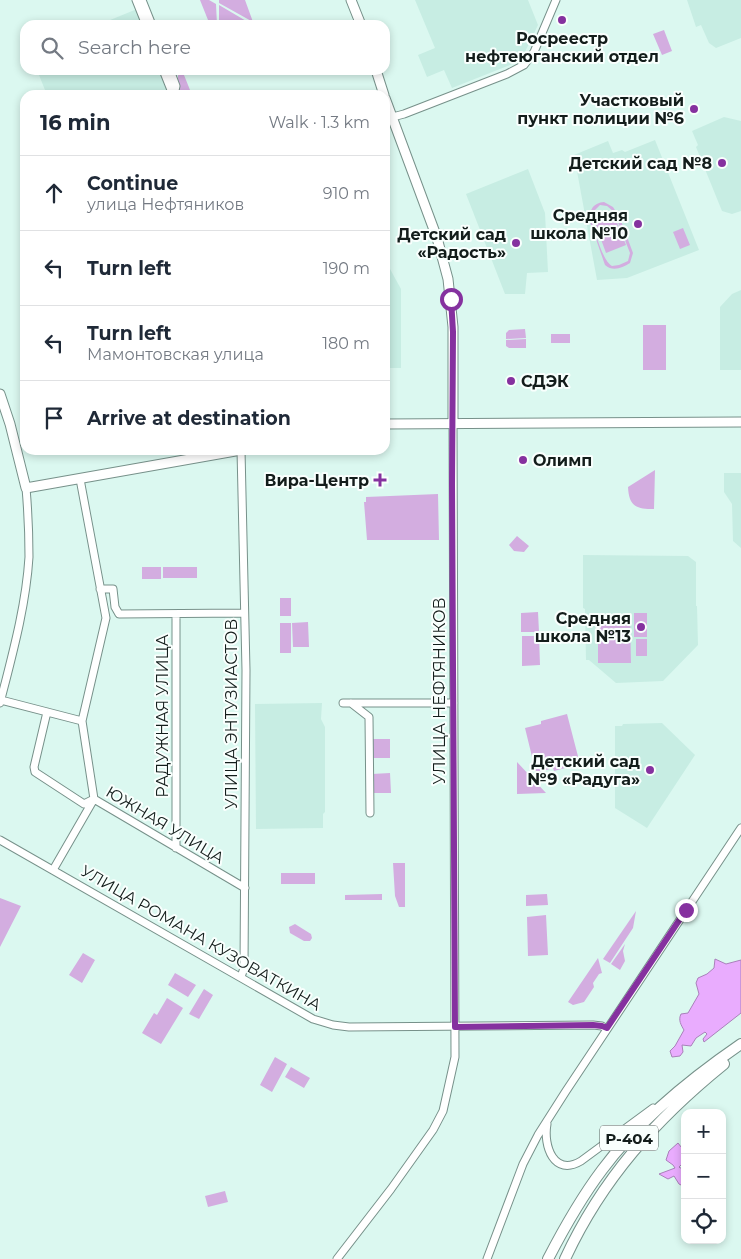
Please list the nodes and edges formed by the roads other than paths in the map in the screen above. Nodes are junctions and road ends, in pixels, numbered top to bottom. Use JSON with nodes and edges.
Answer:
{"nodes":[{"id":1,"x":136,"y":0,"type":"edge"},
{"id":2,"x":142,"y":0,"type":"edge"},
{"id":3,"x":351,"y":0,"type":"edge"},
{"id":4,"x":556,"y":0,"type":"edge"},
{"id":5,"x":144,"y":20,"type":"edge"},
{"id":6,"x":150,"y":20,"type":"edge"},
{"id":7,"x":359,"y":20,"type":"edge"},
{"id":8,"x":165,"y":75,"type":"edge"},
{"id":9,"x":172,"y":75,"type":"edge"},
{"id":10,"x":377,"y":75,"type":"edge"},
{"id":11,"x":172,"y":90,"type":"edge"},
{"id":12,"x":175,"y":90,"type":"edge"},
{"id":13,"x":382,"y":90,"type":"edge"},
{"id":14,"x":390,"y":118,"type":"edge"},
{"id":15,"x":390,"y":123,"type":"edge"},
{"id":16,"x":0,"y":394,"type":"edge"},
{"id":17,"x":741,"y":422,"type":"edge"},
{"id":18,"x":452,"y":423,"type":"junction"},
{"id":19,"x":390,"y":424,"type":"edge"},
{"id":20,"x":214,"y":455,"type":"edge"},
{"id":21,"x":241,"y":455,"type":"edge"},
{"id":22,"x":80,"y":480,"type":"junction"},
{"id":23,"x":26,"y":488,"type":"junction"},
{"id":24,"x":100,"y":589,"type":"junction"},
{"id":25,"x":244,"y":613,"type":"junction"},
{"id":26,"x":176,"y":614,"type":"junction"},
{"id":27,"x":0,"y":702,"type":"edge"},
{"id":28,"x":454,"y":703,"type":"junction"},
{"id":29,"x":47,"y":712,"type":"junction"},
{"id":30,"x":82,"y":721,"type":"junction"},
{"id":31,"x":94,"y":799,"type":"junction"},
{"id":32,"x":370,"y":814,"type":"dead end"},
{"id":33,"x":741,"y":828,"type":"edge"},
{"id":34,"x":0,"y":840,"type":"edge"},
{"id":35,"x":176,"y":848,"type":"junction"},
{"id":36,"x":53,"y":870,"type":"junction"},
{"id":37,"x":245,"y":888,"type":"junction"},
{"id":38,"x":240,"y":977,"type":"junction"},
{"id":39,"x":455,"y":1027,"type":"junction"},
{"id":40,"x":607,"y":1028,"type":"junction"},
{"id":41,"x":741,"y":1044,"type":"edge"},
{"id":42,"x":741,"y":1050,"type":"edge"},
{"id":43,"x":697,"y":1076,"type":"junction"},
{"id":44,"x":551,"y":1114,"type":"junction"},
{"id":45,"x":337,"y":1259,"type":"edge"},
{"id":46,"x":487,"y":1259,"type":"edge"},
{"id":47,"x":548,"y":1259,"type":"edge"},
{"id":48,"x":565,"y":1259,"type":"edge"}],
"edges":[{"from":1,"to":5,"type":"street"},
{"from":2,"to":6,"type":"street"},
{"from":3,"to":7,"type":"main road"},
{"from":4,"to":14,"type":"street"},
{"from":8,"to":11,"type":"street"},
{"from":9,"to":12,"type":"street"},
{"from":10,"to":13,"type":"main road","name":"УЛИЦА НЕФТЯНИКОВ"},
{"from":15,"to":18,"type":"main road","name":"УЛИЦА НЕФТЯНИКОВ"},
{"from":16,"to":23,"type":"main road"},
{"from":17,"to":18,"type":"main road"},
{"from":18,"to":19,"type":"main road"},
{"from":18,"to":28,"type":"street","name":"УЛИЦА НЕФТЯНИКОВ"},
{"from":20,"to":22,"type":"main road"},
{"from":21,"to":25,"type":"street","name":"УЛИЦА ЭНТУЗИАСТОВ"},
{"from":22,"to":23,"type":"main road"},
{"from":22,"to":24,"type":"street","name":"ЮЖНАЯ УЛИЦА"},
{"from":23,"to":27,"type":"street"},
{"from":24,"to":26,"type":"street"},
{"from":24,"to":30,"type":"street","name":"ЮЖНАЯ УЛИЦА"},
{"from":25,"to":26,"type":"street"},
{"from":25,"to":37,"type":"street","name":"УЛИЦА ЭНТУЗИАСТОВ"},
{"from":26,"to":35,"type":"street","name":"РАДУЖНАЯ УЛИЦА"},
{"from":27,"to":29,"type":"street"},
{"from":28,"to":32,"type":"street"},
{"from":28,"to":39,"type":"street","name":"УЛИЦА НЕФТЯНИКОВ"},
{"from":29,"to":30,"type":"street"},
{"from":29,"to":31,"type":"street"},
{"from":30,"to":31,"type":"street","name":"ЮЖНАЯ УЛИЦА"},
{"from":31,"to":35,"type":"street","name":"ЮЖНАЯ УЛИЦА"},
{"from":31,"to":36,"type":"street"},
{"from":33,"to":40,"type":"street"},
{"from":34,"to":36,"type":"street","name":"УЛИЦА РОМАНА КУЗОВАТКИНА"},
{"from":35,"to":37,"type":"street","name":"ЮЖНАЯ УЛИЦА"},
{"from":36,"to":38,"type":"street","name":"УЛИЦА РОМАНА КУЗОВАТКИНА"},
{"from":37,"to":38,"type":"street","name":"УЛИЦА ЭНТУЗИАСТОВ"},
{"from":38,"to":39,"type":"street","name":"УЛИЦА РОМАНА КУЗОВАТКИНА"},
{"from":39,"to":40,"type":"street","name":"УЛИЦА РОМАНА КУЗОВАТКИНА"},
{"from":39,"to":45,"type":"street","name":"УЛИЦА НЕФТЯНИКОВ"},
{"from":40,"to":44,"type":"street"},
{"from":41,"to":43,"type":"highway","number":"Р-404"},
{"from":42,"to":48,"type":"highway","number":"Р-404"},
{"from":43,"to":44,"type":"street"},
{"from":43,"to":47,"type":"highway","number":"Р-404"},
{"from":44,"to":46,"type":"street"}]}
